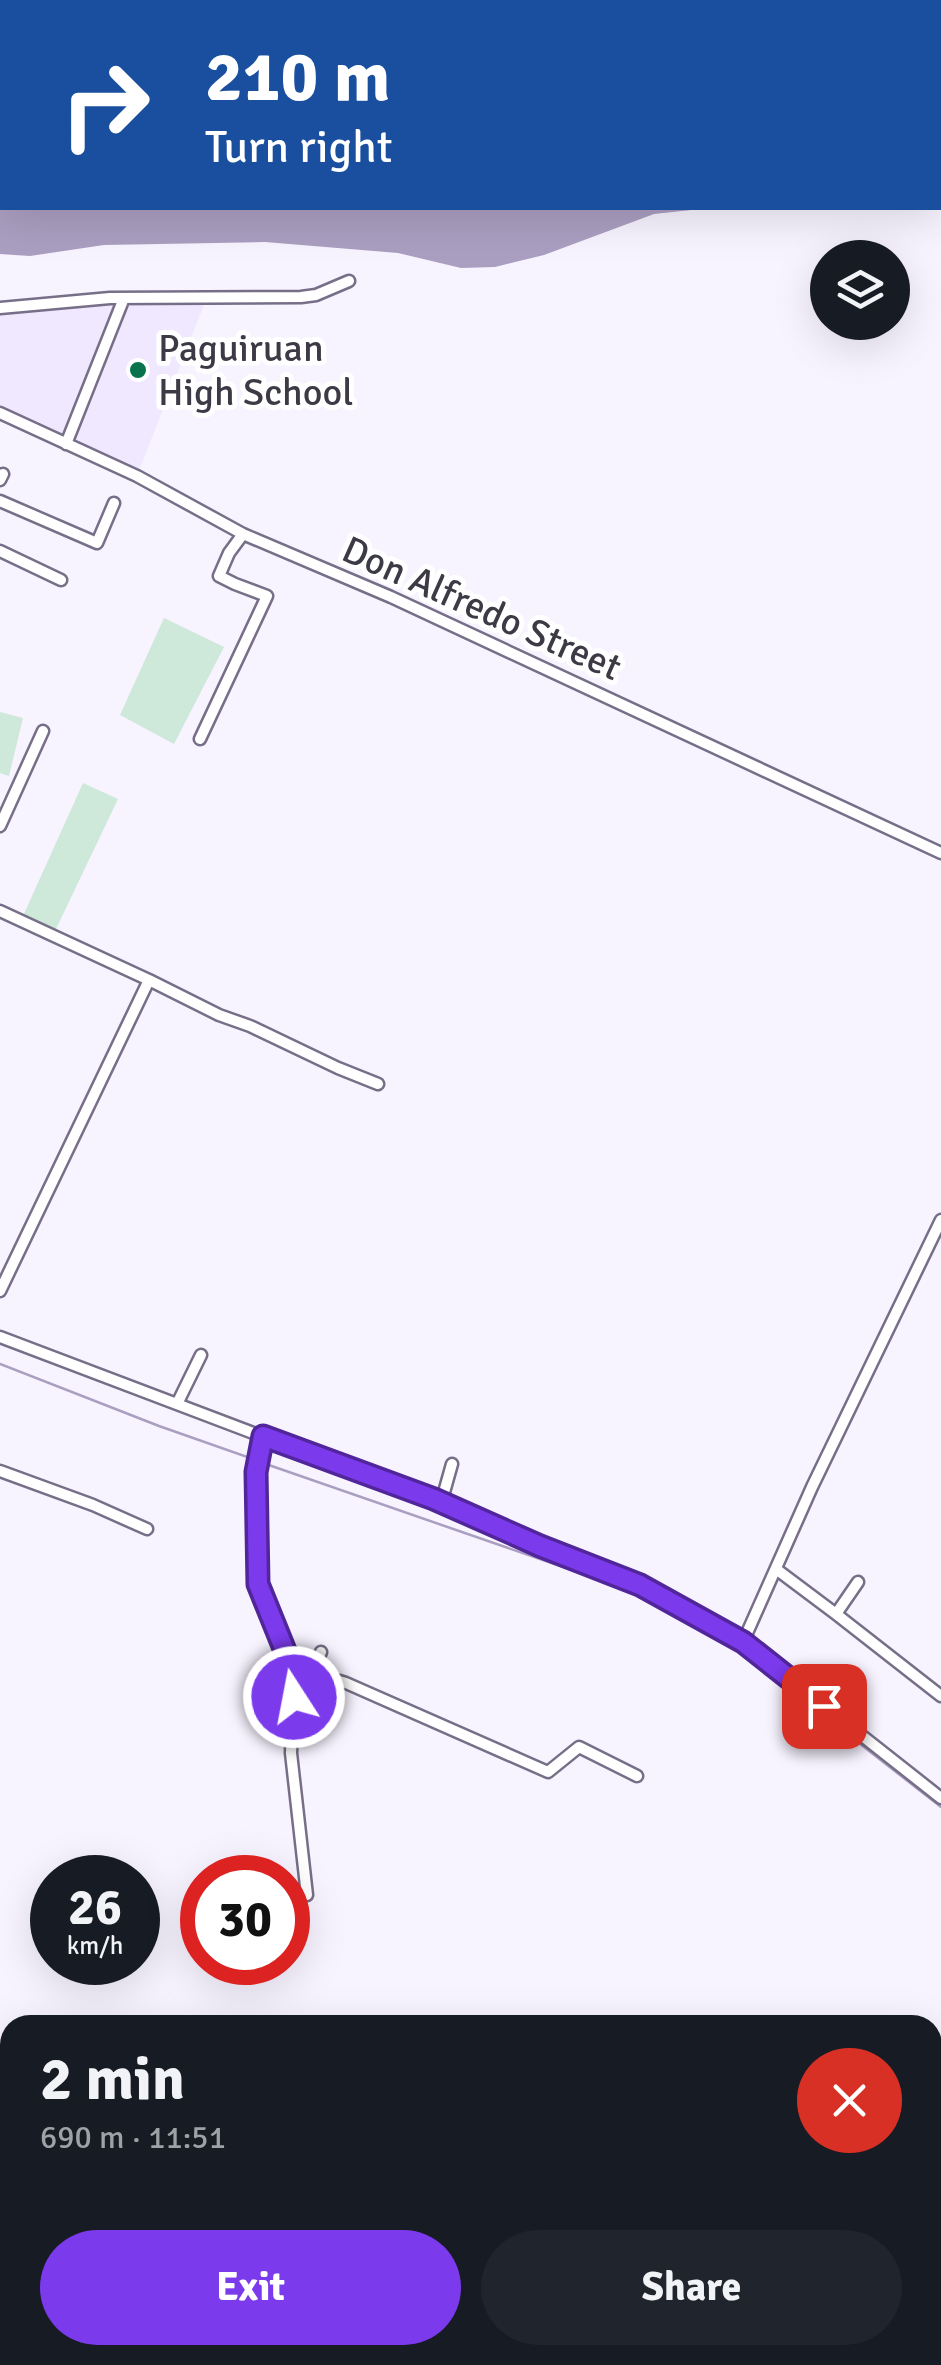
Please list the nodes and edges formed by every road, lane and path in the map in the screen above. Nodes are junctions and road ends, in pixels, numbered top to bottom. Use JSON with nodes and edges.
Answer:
{"nodes":[{"id":1,"x":349,"y":281,"type":"dead end"},
{"id":2,"x":124,"y":298,"type":"junction"},
{"id":3,"x":0,"y":308,"type":"edge"},
{"id":4,"x":0,"y":413,"type":"edge"},
{"id":5,"x":66,"y":444,"type":"junction"},
{"id":6,"x":0,"y":501,"type":"edge"},
{"id":7,"x":114,"y":503,"type":"dead end"},
{"id":8,"x":243,"y":534,"type":"junction"},
{"id":9,"x":0,"y":550,"type":"edge"},
{"id":10,"x":62,"y":580,"type":"dead end"},
{"id":11,"x":43,"y":731,"type":"dead end"},
{"id":12,"x":200,"y":739,"type":"dead end"},
{"id":13,"x":0,"y":826,"type":"edge"},
{"id":14,"x":941,"y":853,"type":"edge"},
{"id":15,"x":0,"y":911,"type":"edge"},
{"id":16,"x":149,"y":980,"type":"junction"},
{"id":17,"x":378,"y":1084,"type":"dead end"},
{"id":18,"x":941,"y":1220,"type":"edge"},
{"id":19,"x":0,"y":1291,"type":"edge"},
{"id":20,"x":0,"y":1337,"type":"edge"},
{"id":21,"x":201,"y":1354,"type":"dead end"},
{"id":22,"x":178,"y":1404,"type":"junction"},
{"id":23,"x":262,"y":1440,"type":"junction"},
{"id":24,"x":452,"y":1464,"type":"dead end"},
{"id":25,"x":0,"y":1471,"type":"edge"},
{"id":26,"x":442,"y":1504,"type":"junction"},
{"id":27,"x":147,"y":1529,"type":"dead end"},
{"id":28,"x":776,"y":1569,"type":"junction"},
{"id":29,"x":858,"y":1582,"type":"dead end"},
{"id":30,"x":836,"y":1614,"type":"junction"},
{"id":31,"x":743,"y":1642,"type":"junction"},
{"id":32,"x":321,"y":1652,"type":"dead end"},
{"id":33,"x":941,"y":1696,"type":"edge"},
{"id":34,"x":636,"y":1776,"type":"dead end"},
{"id":35,"x":941,"y":1798,"type":"edge"},
{"id":36,"x":302,"y":1855,"type":"edge"}],
"edges":[{"from":1,"to":2,"type":"street"},
{"from":2,"to":3,"type":"street"},
{"from":2,"to":5,"type":"street"},
{"from":4,"to":5,"type":"street","name":"Don Alfredo Street"},
{"from":5,"to":8,"type":"street","name":"Don Alfredo Street"},
{"from":6,"to":7,"type":"street"},
{"from":8,"to":12,"type":"street"},
{"from":8,"to":14,"type":"street","name":"Don Alfredo Street"},
{"from":9,"to":10,"type":"street"},
{"from":11,"to":13,"type":"street"},
{"from":15,"to":16,"type":"street"},
{"from":16,"to":17,"type":"street"},
{"from":16,"to":19,"type":"street"},
{"from":18,"to":28,"type":"street"},
{"from":20,"to":22,"type":"street"},
{"from":21,"to":22,"type":"street"},
{"from":22,"to":23,"type":"street"},
{"from":23,"to":26,"type":"street"},
{"from":23,"to":36,"type":"street"},
{"from":24,"to":26,"type":"street"},
{"from":25,"to":27,"type":"street"},
{"from":26,"to":31,"type":"street"},
{"from":28,"to":30,"type":"street"},
{"from":28,"to":31,"type":"street"},
{"from":29,"to":30,"type":"street"},
{"from":30,"to":33,"type":"street"},
{"from":31,"to":35,"type":"street"},
{"from":32,"to":34,"type":"street"}]}
